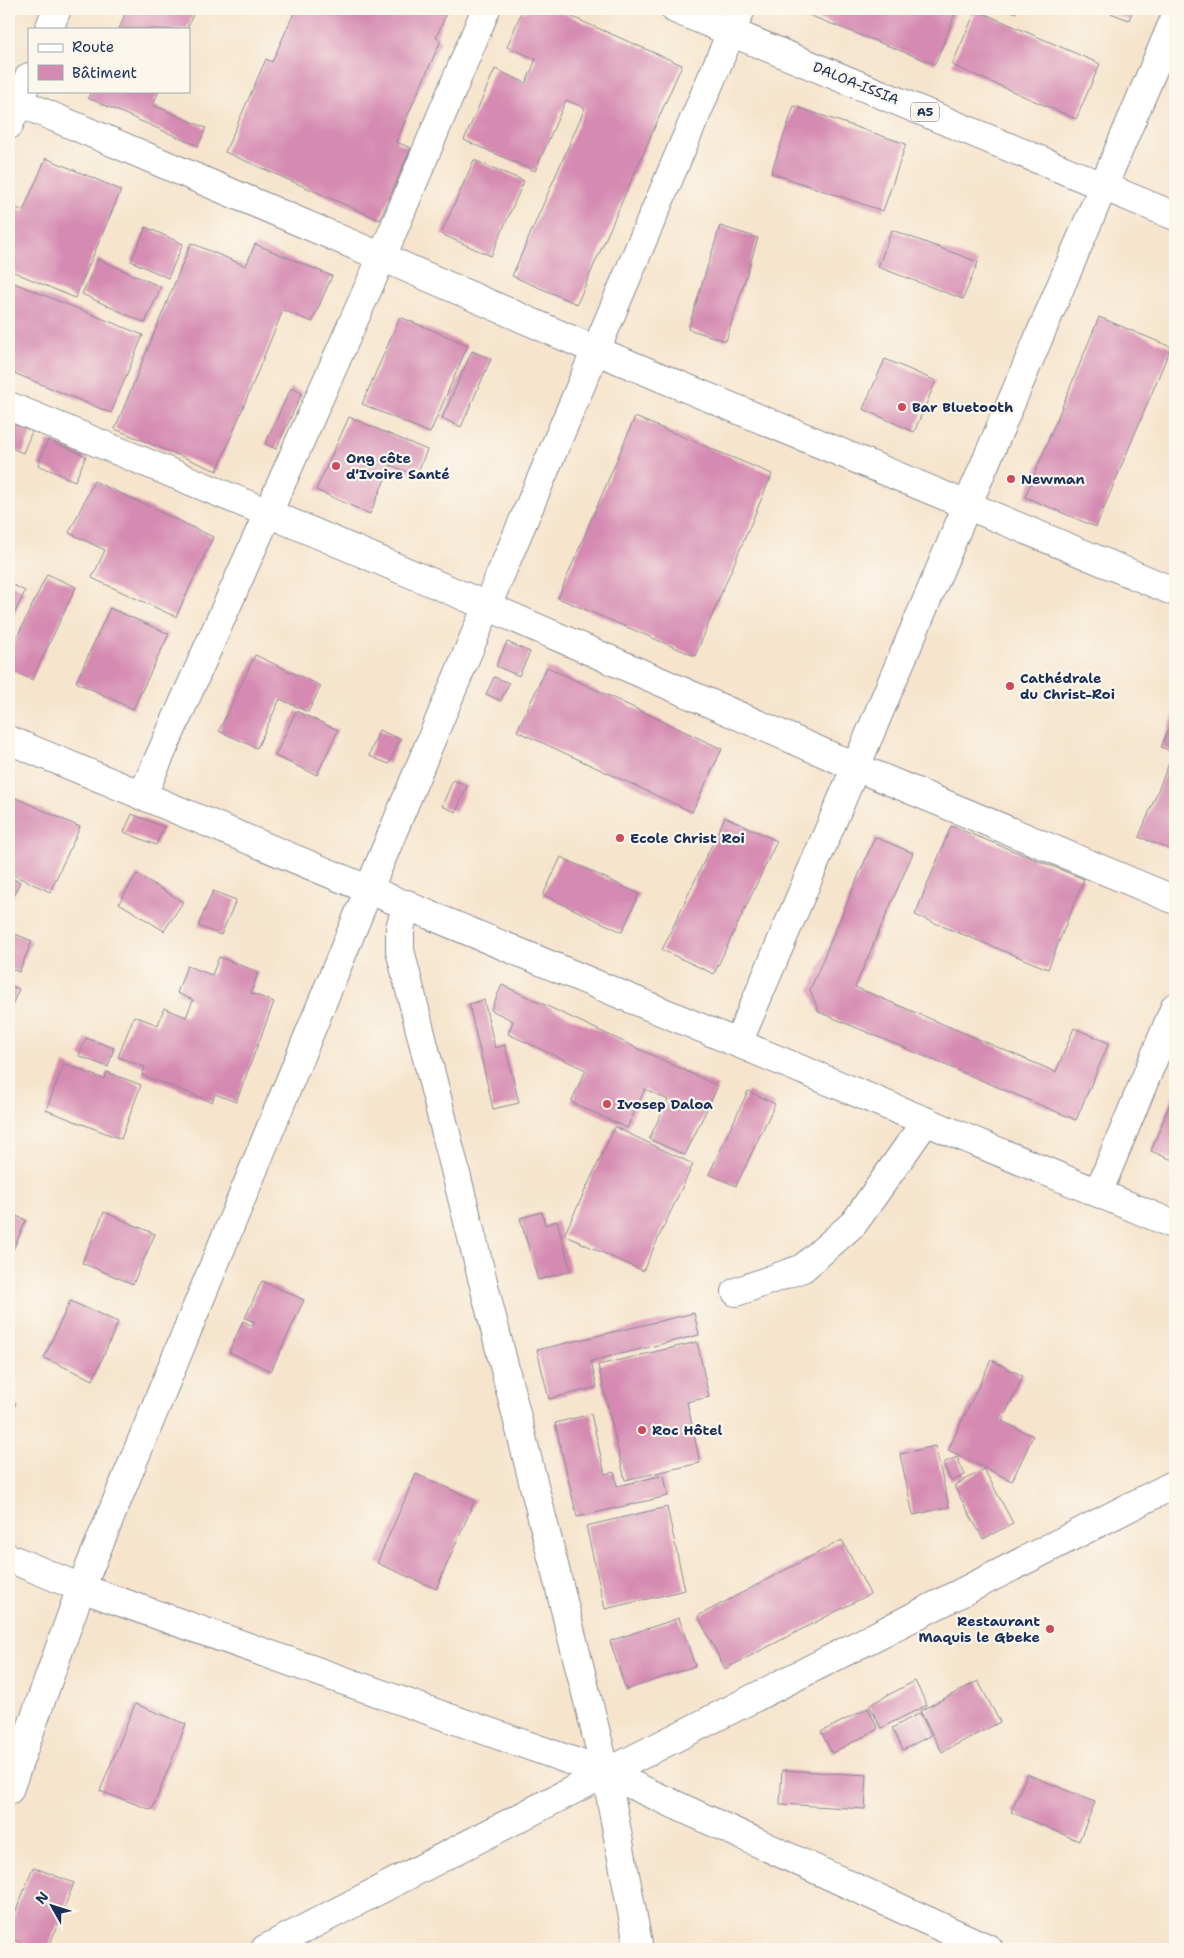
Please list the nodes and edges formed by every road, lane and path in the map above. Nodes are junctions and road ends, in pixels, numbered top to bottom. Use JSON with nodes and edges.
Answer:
{"nodes":[{"id":1,"x":57,"y":9,"type":"edge"},
{"id":2,"x":486,"y":9,"type":"edge"},
{"id":3,"x":675,"y":9,"type":"edge"},
{"id":4,"x":1175,"y":18,"type":"edge"},
{"id":5,"x":736,"y":20,"type":"edge"},
{"id":6,"x":49,"y":28,"type":"edge"},
{"id":7,"x":28,"y":79,"type":"edge"},
{"id":8,"x":12,"y":109,"type":"edge"},
{"id":9,"x":1104,"y":185,"type":"junction"},
{"id":10,"x":1175,"y":216,"type":"edge"},
{"id":11,"x":382,"y":257,"type":"junction"},
{"id":12,"x":595,"y":350,"type":"junction"},
{"id":13,"x":9,"y":406,"type":"edge"},
{"id":14,"x":968,"y":506,"type":"junction"},
{"id":15,"x":268,"y":513,"type":"junction"},
{"id":16,"x":1175,"y":592,"type":"edge"},
{"id":17,"x":487,"y":606,"type":"junction"},
{"id":18,"x":9,"y":740,"type":"edge"},
{"id":19,"x":856,"y":767,"type":"junction"},
{"id":20,"x":142,"y":796,"type":"junction"},
{"id":21,"x":369,"y":889,"type":"junction"},
{"id":22,"x":1175,"y":900,"type":"edge"},
{"id":23,"x":407,"y":904,"type":"junction"},
{"id":24,"x":1175,"y":1007,"type":"edge"},
{"id":25,"x":738,"y":1043,"type":"junction"},
{"id":26,"x":926,"y":1121,"type":"junction"},
{"id":27,"x":1098,"y":1193,"type":"junction"},
{"id":28,"x":1175,"y":1225,"type":"edge"},
{"id":29,"x":736,"y":1292,"type":"dead end"},
{"id":30,"x":1175,"y":1484,"type":"edge"},
{"id":31,"x":9,"y":1558,"type":"edge"},
{"id":32,"x":81,"y":1588,"type":"junction"},
{"id":33,"x":606,"y":1773,"type":"junction"},
{"id":34,"x":9,"y":1790,"type":"edge"},
{"id":35,"x":265,"y":1949,"type":"edge"},
{"id":36,"x":640,"y":1949,"type":"edge"},
{"id":37,"x":989,"y":1949,"type":"edge"}],
"edges":[{"from":1,"to":6,"type":"street"},
{"from":2,"to":11,"type":"street"},
{"from":3,"to":5,"type":"street","name":"DALOA-ISSIA","number":"A5"},
{"from":4,"to":9,"type":"street"},
{"from":5,"to":9,"type":"street","name":"DALOA-ISSIA","number":"A5"},
{"from":5,"to":12,"type":"street"},
{"from":7,"to":8,"type":"street"},
{"from":8,"to":11,"type":"street"},
{"from":9,"to":10,"type":"street","name":"DALOA-ISSIA","number":"A5"},
{"from":9,"to":14,"type":"street"},
{"from":11,"to":12,"type":"street"},
{"from":11,"to":15,"type":"street"},
{"from":12,"to":14,"type":"street"},
{"from":12,"to":17,"type":"street"},
{"from":13,"to":15,"type":"street"},
{"from":14,"to":16,"type":"street"},
{"from":14,"to":19,"type":"street"},
{"from":15,"to":17,"type":"street"},
{"from":15,"to":20,"type":"street"},
{"from":17,"to":19,"type":"street"},
{"from":17,"to":21,"type":"street"},
{"from":18,"to":20,"type":"street"},
{"from":19,"to":22,"type":"street"},
{"from":19,"to":25,"type":"street"},
{"from":20,"to":21,"type":"street"},
{"from":21,"to":23,"type":"street"},
{"from":21,"to":32,"type":"street"},
{"from":23,"to":25,"type":"street"},
{"from":23,"to":33,"type":"street"},
{"from":24,"to":27,"type":"street"},
{"from":25,"to":26,"type":"street"},
{"from":26,"to":27,"type":"street"},
{"from":26,"to":29,"type":"street"},
{"from":27,"to":28,"type":"street"},
{"from":30,"to":33,"type":"street"},
{"from":31,"to":32,"type":"street"},
{"from":32,"to":33,"type":"street"},
{"from":32,"to":34,"type":"street"},
{"from":33,"to":35,"type":"street"},
{"from":33,"to":36,"type":"street"},
{"from":33,"to":37,"type":"street"}]}
